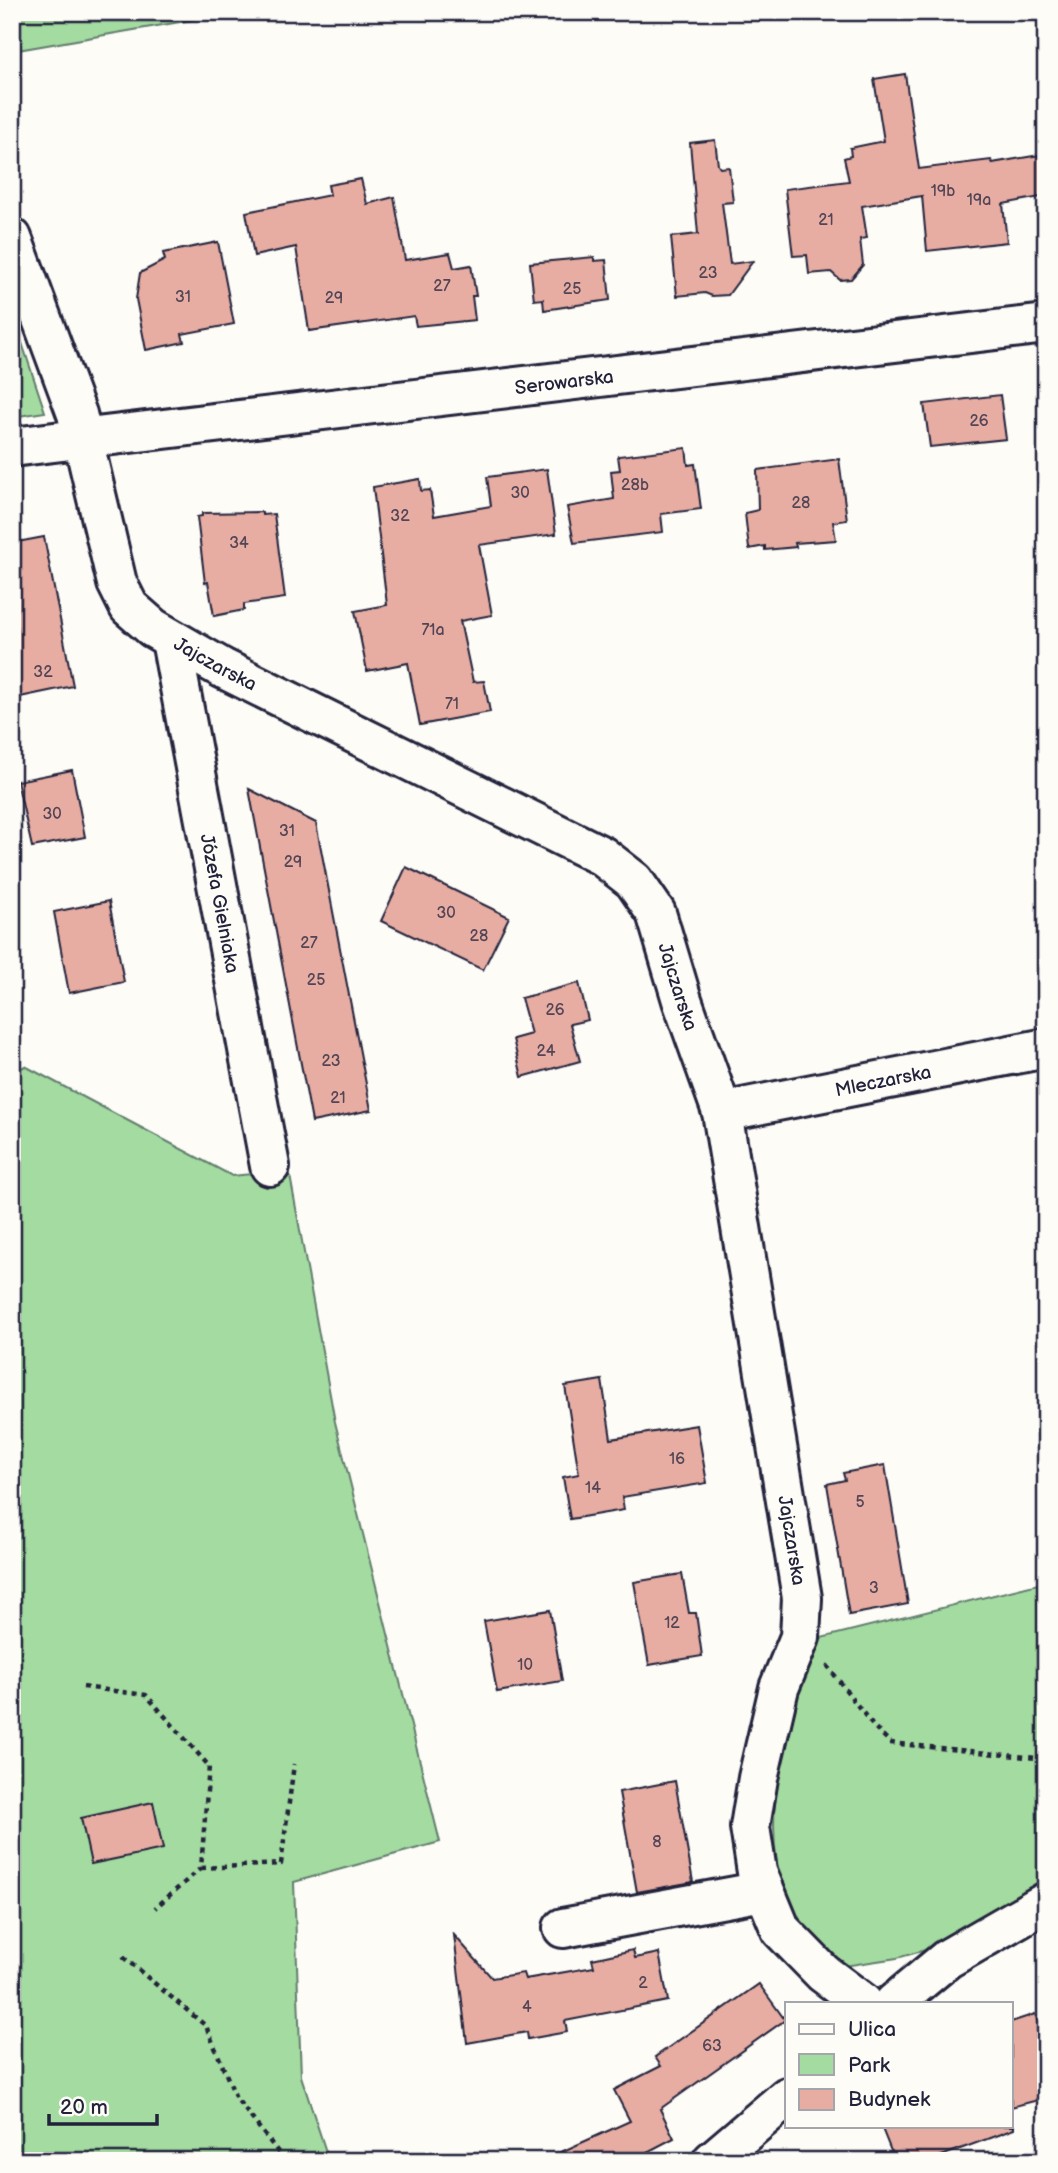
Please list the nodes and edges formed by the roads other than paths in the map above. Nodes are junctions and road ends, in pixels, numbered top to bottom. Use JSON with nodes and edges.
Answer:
{"nodes":[{"id":1,"x":12,"y":238,"type":"edge"},
{"id":2,"x":1046,"y":324,"type":"edge"},
{"id":3,"x":83,"y":437,"type":"junction"},
{"id":4,"x":12,"y":447,"type":"edge"},
{"id":5,"x":171,"y":640,"type":"junction"},
{"id":6,"x":1046,"y":1048,"type":"edge"},
{"id":7,"x":722,"y":1112,"type":"junction"},
{"id":8,"x":270,"y":1166,"type":"dead end"},
{"id":9,"x":763,"y":1891,"type":"junction"},
{"id":10,"x":1046,"y":1902,"type":"edge"},
{"id":11,"x":563,"y":1928,"type":"dead end"},
{"id":12,"x":862,"y":2002,"type":"edge"},
{"id":13,"x":895,"y":2002,"type":"edge"},
{"id":14,"x":785,"y":2099,"type":"edge"},
{"id":15,"x":712,"y":2161,"type":"edge"}],
"edges":[{"from":1,"to":3,"type":"street","name":"Jajczarska"},
{"from":2,"to":3,"type":"street","name":"Serowarska"},
{"from":3,"to":4,"type":"street","name":"Serowarska"},
{"from":3,"to":5,"type":"street","name":"Jajczarska"},
{"from":5,"to":7,"type":"street","name":"Jajczarska"},
{"from":5,"to":8,"type":"street","name":"Józefa Gielniaka"},
{"from":6,"to":7,"type":"street","name":"Mleczarska"},
{"from":7,"to":9,"type":"street","name":"Jajczarska"},
{"from":9,"to":11,"type":"street"},
{"from":9,"to":12,"type":"street","name":"Jajczarska"},
{"from":10,"to":13,"type":"street"},
{"from":14,"to":15,"type":"street"}]}
